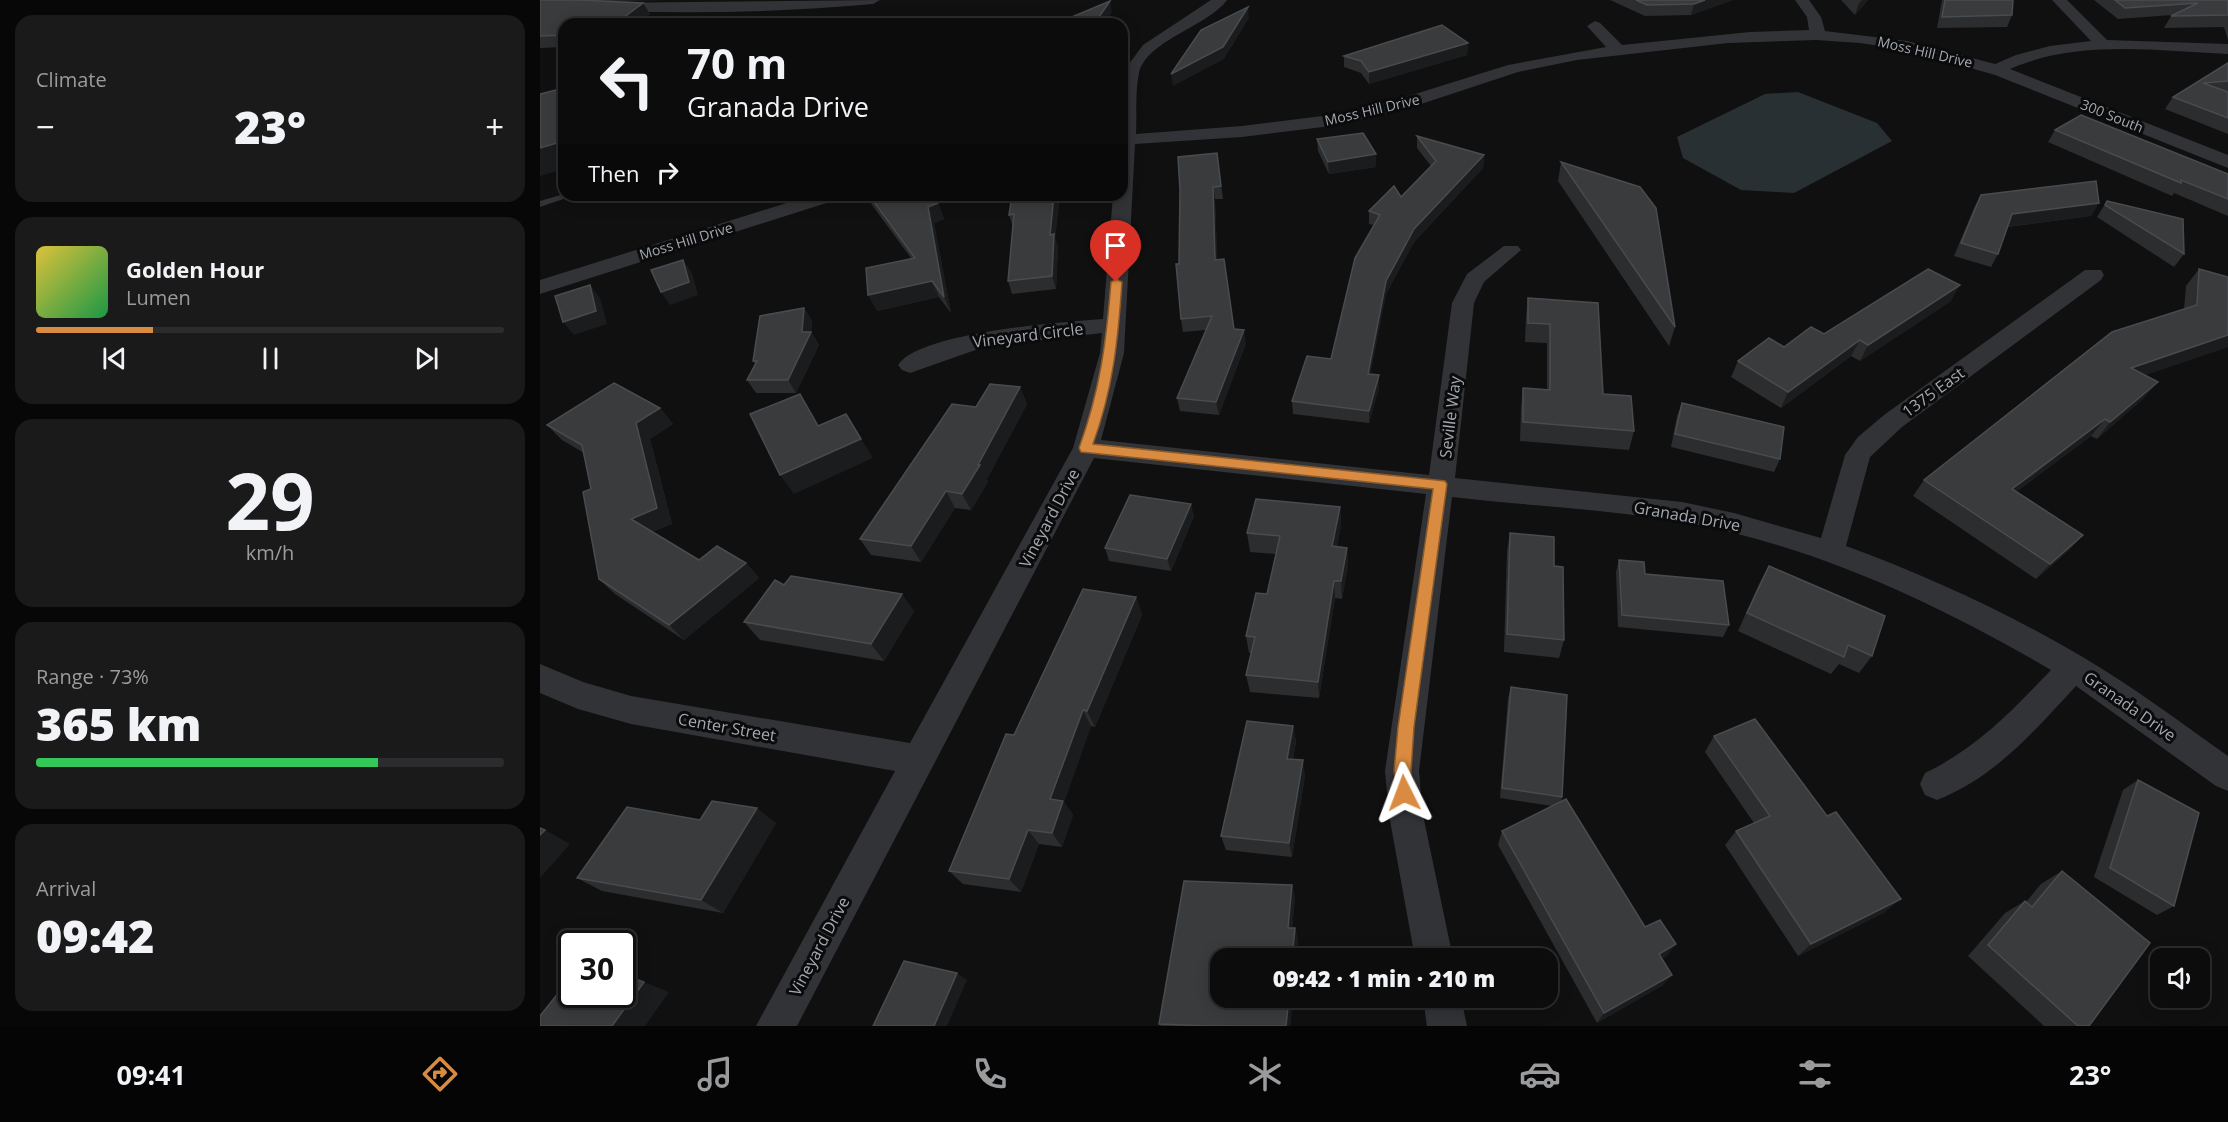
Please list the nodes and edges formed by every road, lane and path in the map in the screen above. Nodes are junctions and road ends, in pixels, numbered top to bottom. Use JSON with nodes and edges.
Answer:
{"nodes":[{"id":1,"x":873,"y":0,"type":"edge"},
{"id":2,"x":1220,"y":0,"type":"edge"},
{"id":3,"x":1802,"y":0,"type":"edge"},
{"id":4,"x":2059,"y":0,"type":"edge"},
{"id":5,"x":868,"y":1,"type":"edge"},
{"id":6,"x":540,"y":3,"type":"edge"},
{"id":7,"x":710,"y":3,"type":"edge"},
{"id":8,"x":861,"y":17,"type":"dead end"},
{"id":9,"x":1595,"y":26,"type":"dead end"},
{"id":10,"x":1818,"y":34,"type":"junction"},
{"id":11,"x":2105,"y":46,"type":"junction"},
{"id":12,"x":2228,"y":48,"type":"edge"},
{"id":13,"x":1617,"y":49,"type":"junction"},
{"id":14,"x":1995,"y":69,"type":"junction"},
{"id":15,"x":1128,"y":92,"type":"edge"},
{"id":16,"x":1128,"y":140,"type":"edge"},
{"id":17,"x":2228,"y":162,"type":"edge"},
{"id":18,"x":558,"y":199,"type":"edge"},
{"id":19,"x":813,"y":201,"type":"edge"},
{"id":20,"x":1121,"y":201,"type":"edge"},
{"id":21,"x":540,"y":204,"type":"edge"},
{"id":22,"x":1510,"y":250,"type":"dead end"},
{"id":23,"x":2092,"y":275,"type":"dead end"},
{"id":24,"x":540,"y":287,"type":"edge"},
{"id":25,"x":1114,"y":325,"type":"junction"},
{"id":26,"x":910,"y":365,"type":"dead end"},
{"id":27,"x":1086,"y":448,"type":"junction"},
{"id":28,"x":1441,"y":484,"type":"junction"},
{"id":29,"x":1831,"y":551,"type":"junction"},
{"id":30,"x":2073,"y":668,"type":"junction"},
{"id":31,"x":540,"y":678,"type":"edge"},
{"id":32,"x":918,"y":760,"type":"junction"},
{"id":33,"x":2228,"y":775,"type":"edge"},
{"id":34,"x":1937,"y":784,"type":"dead end"},
{"id":35,"x":1432,"y":948,"type":"edge"},
{"id":36,"x":1444,"y":1008,"type":"edge"},
{"id":37,"x":776,"y":1026,"type":"edge"},
{"id":38,"x":1447,"y":1026,"type":"edge"}],
"edges":[{"from":1,"to":5,"type":"street"},
{"from":2,"to":15,"type":"street","name":"Vineyard Drive"},
{"from":3,"to":10,"type":"street"},
{"from":4,"to":11,"type":"street"},
{"from":5,"to":7,"type":"street"},
{"from":5,"to":8,"type":"street"},
{"from":6,"to":7,"type":"street"},
{"from":9,"to":13,"type":"street"},
{"from":10,"to":13,"type":"street","name":"Moss Hill Drive"},
{"from":10,"to":14,"type":"street","name":"Moss Hill Drive"},
{"from":11,"to":12,"type":"street","name":"Moss Hill Drive"},
{"from":11,"to":14,"type":"street","name":"Moss Hill Drive"},
{"from":13,"to":16,"type":"street","name":"Moss Hill Drive"},
{"from":14,"to":17,"type":"street","name":"300 South"},
{"from":18,"to":21,"type":"lane"},
{"from":19,"to":24,"type":"street","name":"Moss Hill Drive"},
{"from":20,"to":25,"type":"street","name":"Vineyard Drive"},
{"from":22,"to":28,"type":"street","name":"Seville Way"},
{"from":23,"to":29,"type":"street","name":"1375 East"},
{"from":25,"to":26,"type":"street","name":"Vineyard Circle"},
{"from":25,"to":27,"type":"street","name":"Vineyard Drive"},
{"from":27,"to":28,"type":"street","name":"Granada Drive"},
{"from":27,"to":32,"type":"street","name":"Vineyard Drive"},
{"from":28,"to":29,"type":"street","name":"Granada Drive"},
{"from":28,"to":35,"type":"street","name":"Seville Way"},
{"from":29,"to":30,"type":"street","name":"Granada Drive"},
{"from":30,"to":33,"type":"street","name":"Granada Drive"},
{"from":30,"to":34,"type":"street"},
{"from":31,"to":32,"type":"street","name":"Center Street"},
{"from":32,"to":37,"type":"street","name":"Vineyard Drive"},
{"from":36,"to":38,"type":"street"}]}
